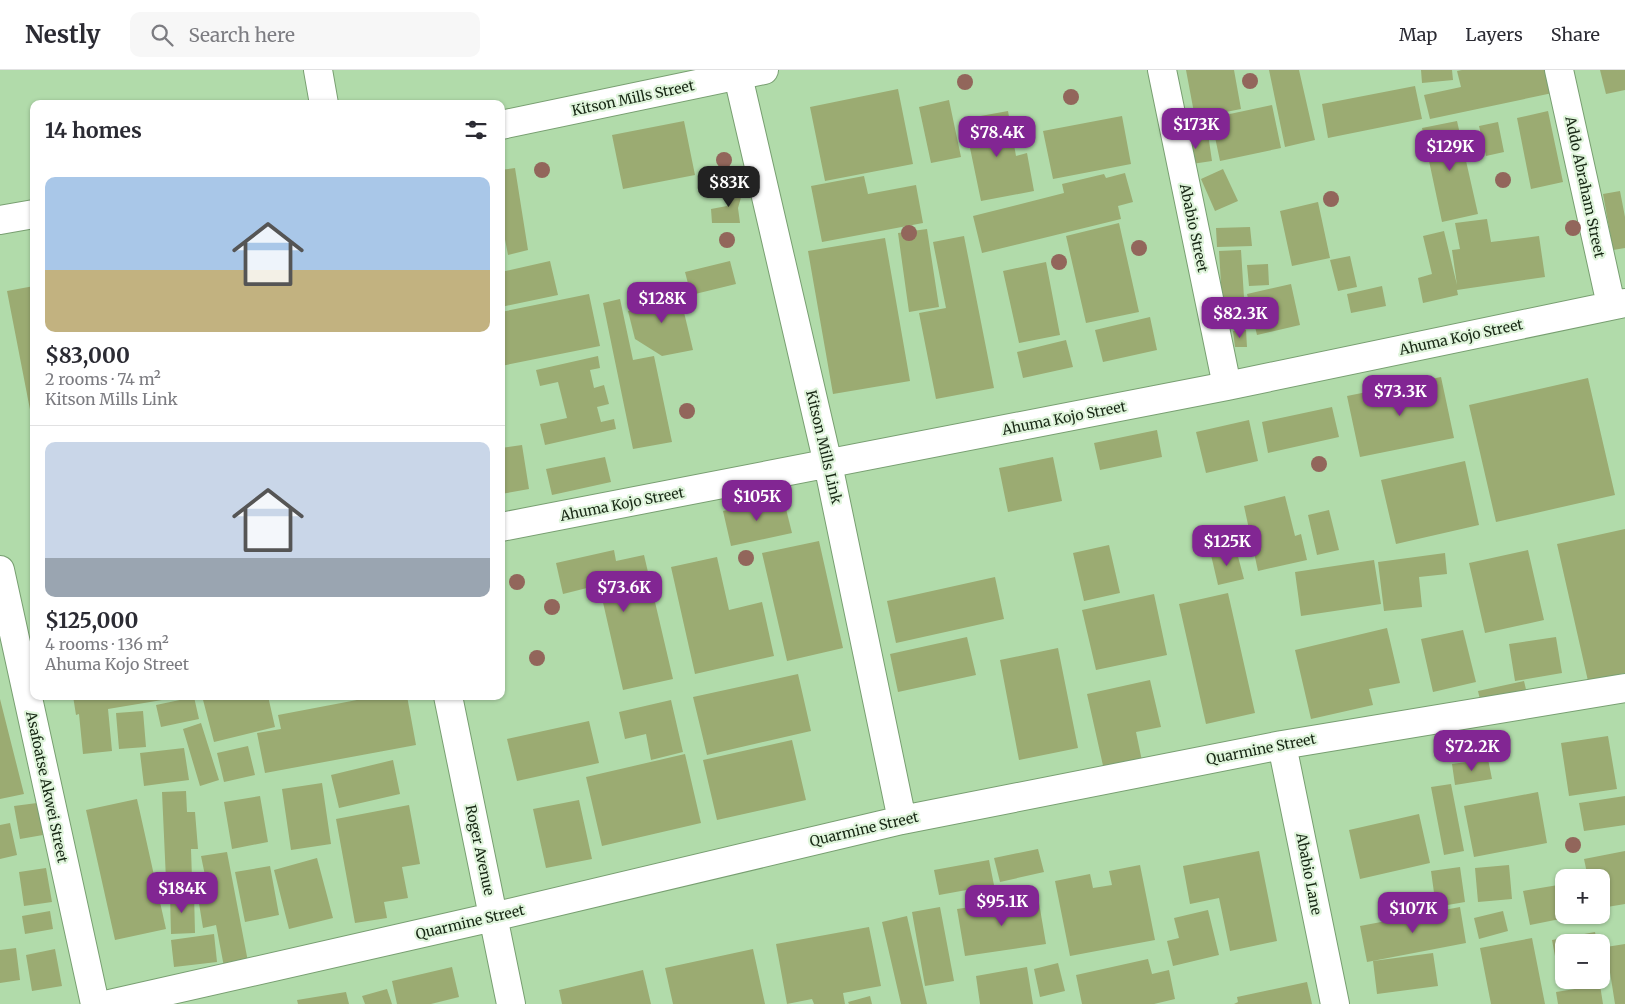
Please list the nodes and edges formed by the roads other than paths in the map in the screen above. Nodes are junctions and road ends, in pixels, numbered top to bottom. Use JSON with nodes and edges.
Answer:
{"nodes":[{"id":1,"x":318,"y":70,"type":"edge"},
{"id":2,"x":764,"y":70,"type":"edge"},
{"id":3,"x":1162,"y":70,"type":"edge"},
{"id":4,"x":1559,"y":70,"type":"edge"},
{"id":5,"x":738,"y":76,"type":"junction"},
{"id":6,"x":323,"y":100,"type":"edge"},
{"id":7,"x":505,"y":124,"type":"edge"},
{"id":8,"x":30,"y":215,"type":"edge"},
{"id":9,"x":0,"y":220,"type":"edge"},
{"id":10,"x":1621,"y":309,"type":"edge"},
{"id":11,"x":1227,"y":386,"type":"junction"},
{"id":12,"x":828,"y":464,"type":"junction"},
{"id":13,"x":505,"y":526,"type":"edge"},
{"id":14,"x":0,"y":570,"type":"edge"},
{"id":15,"x":15,"y":624,"type":"edge"},
{"id":16,"x":1625,"y":688,"type":"edge"},
{"id":17,"x":30,"y":695,"type":"edge"},
{"id":18,"x":31,"y":700,"type":"edge"},
{"id":19,"x":449,"y":700,"type":"edge"},
{"id":20,"x":1282,"y":744,"type":"junction"},
{"id":21,"x":902,"y":820,"type":"junction"},
{"id":22,"x":494,"y":917,"type":"junction"},
{"id":23,"x":95,"y":1004,"type":"edge"},
{"id":24,"x":110,"y":1004,"type":"edge"},
{"id":25,"x":511,"y":1004,"type":"edge"},
{"id":26,"x":1335,"y":1004,"type":"edge"}],
"edges":[{"from":1,"to":6,"type":"street"},
{"from":2,"to":5,"type":"street","name":"Kitson Mills Street"},
{"from":3,"to":11,"type":"street","name":"Ababio Street"},
{"from":4,"to":10,"type":"street","name":"Addo Abraham Street"},
{"from":5,"to":7,"type":"street","name":"Kitson Mills Street"},
{"from":5,"to":12,"type":"street","name":"Kitson Mills Link"},
{"from":8,"to":9,"type":"street"},
{"from":10,"to":11,"type":"street","name":"Ahuma Kojo Street"},
{"from":11,"to":12,"type":"street","name":"Ahuma Kojo Street"},
{"from":12,"to":13,"type":"street","name":"Ahuma Kojo Street"},
{"from":12,"to":21,"type":"street","name":"Kitson Mills Link"},
{"from":14,"to":15,"type":"street","name":"Asafoatse Akwei Street"},
{"from":15,"to":17,"type":"street","name":"Asafoatse Akwei Street"},
{"from":16,"to":20,"type":"street","name":"Quarmine Street"},
{"from":18,"to":23,"type":"street","name":"Asafoatse Akwei Street"},
{"from":19,"to":22,"type":"street","name":"Roger Avenue"},
{"from":20,"to":21,"type":"street","name":"Quarmine Street"},
{"from":20,"to":26,"type":"street","name":"Ababio Lane"},
{"from":21,"to":22,"type":"street","name":"Quarmine Street"},
{"from":22,"to":24,"type":"street","name":"Quarmine Street"},
{"from":22,"to":25,"type":"street","name":"Roger Avenue"}]}
